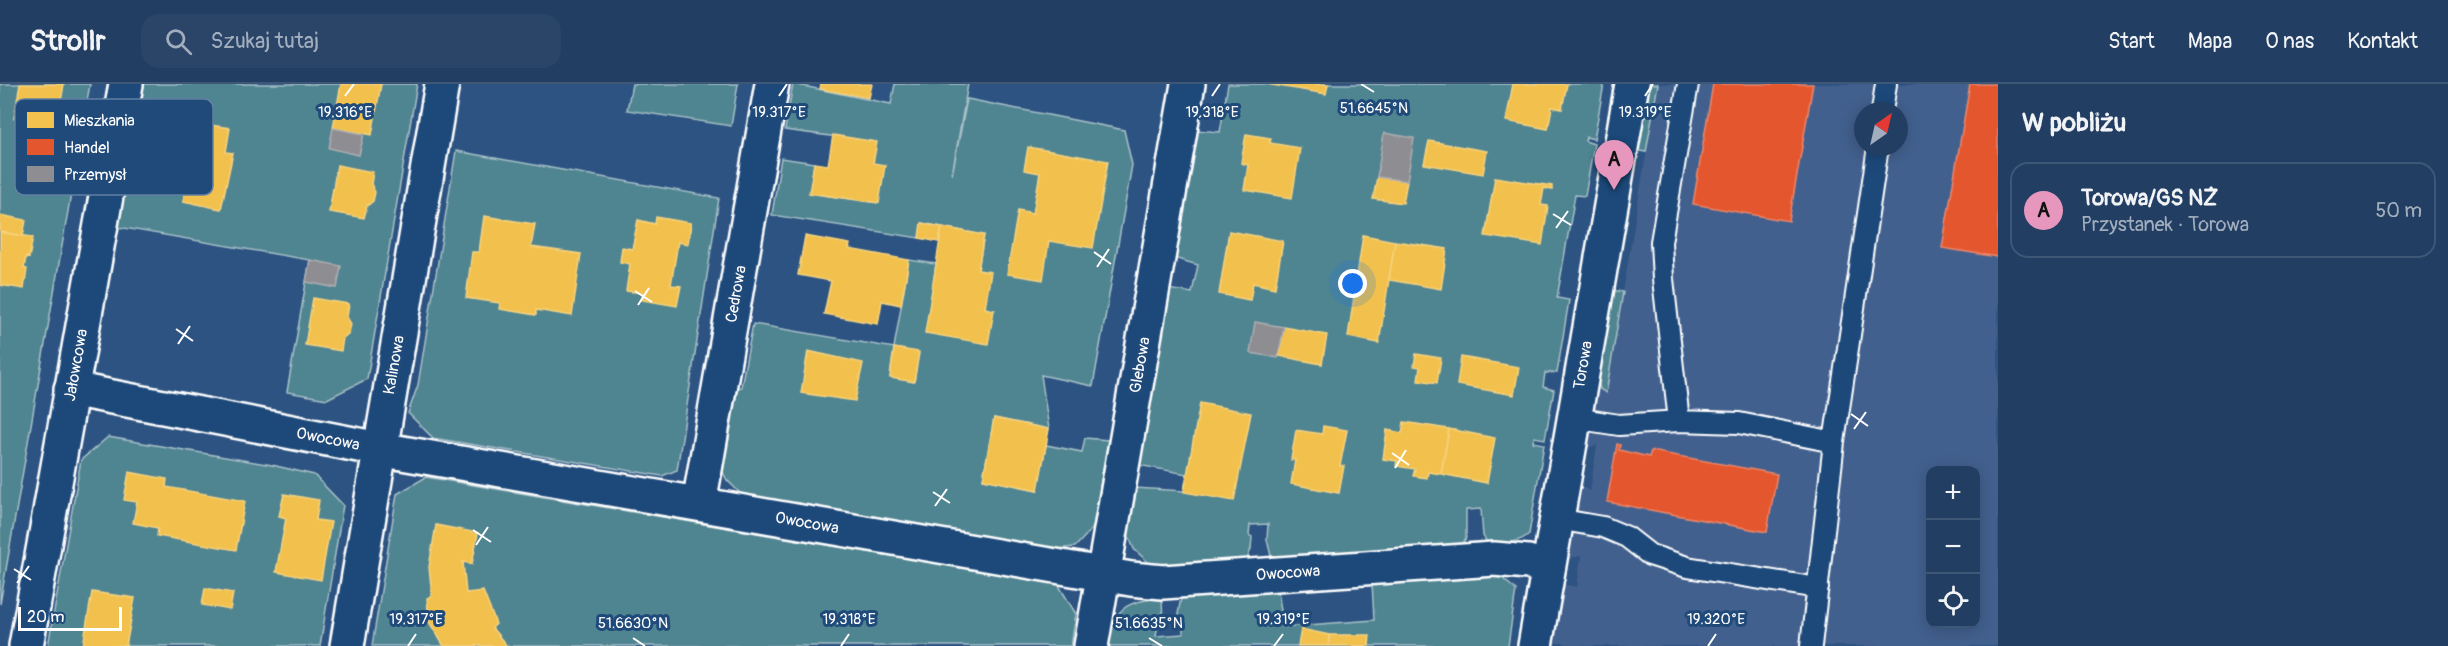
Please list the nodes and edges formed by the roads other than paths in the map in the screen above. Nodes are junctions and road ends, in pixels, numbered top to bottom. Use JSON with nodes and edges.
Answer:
{"nodes":[{"id":1,"x":126,"y":84,"type":"edge"},
{"id":2,"x":442,"y":84,"type":"edge"},
{"id":3,"x":772,"y":84,"type":"edge"},
{"id":4,"x":1188,"y":84,"type":"edge"},
{"id":5,"x":1632,"y":84,"type":"edge"},
{"id":6,"x":1688,"y":84,"type":"edge"},
{"id":7,"x":1886,"y":84,"type":"edge"},
{"id":8,"x":123,"y":99,"type":"edge"},
{"id":9,"x":1883,"y":102,"type":"edge"},
{"id":10,"x":1877,"y":156,"type":"edge"},
{"id":11,"x":106,"y":195,"type":"edge"},
{"id":12,"x":71,"y":389,"type":"junction"},
{"id":13,"x":1574,"y":418,"type":"junction"},
{"id":14,"x":1679,"y":421,"type":"junction"},
{"id":15,"x":1834,"y":442,"type":"junction"},
{"id":16,"x":379,"y":449,"type":"junction"},
{"id":17,"x":699,"y":504,"type":"junction"},
{"id":18,"x":1557,"y":519,"type":"junction"},
{"id":19,"x":1548,"y":568,"type":"junction"},
{"id":20,"x":1103,"y":575,"type":"junction"},
{"id":21,"x":1818,"y":588,"type":"junction"},
{"id":22,"x":26,"y":646,"type":"edge"},
{"id":23,"x":347,"y":646,"type":"edge"},
{"id":24,"x":1091,"y":646,"type":"edge"},
{"id":25,"x":1535,"y":646,"type":"edge"},
{"id":26,"x":1811,"y":646,"type":"edge"}],
"edges":[{"from":1,"to":8,"type":"street","name":"Jałowcowa"},
{"from":2,"to":16,"type":"street","name":"Kalinowa"},
{"from":3,"to":17,"type":"street","name":"Cedrowa"},
{"from":4,"to":20,"type":"street","name":"Glebowa"},
{"from":5,"to":13,"type":"street","name":"Torowa"},
{"from":6,"to":14,"type":"lane"},
{"from":7,"to":9,"type":"lane"},
{"from":10,"to":15,"type":"lane"},
{"from":11,"to":12,"type":"street","name":"Jałowcowa"},
{"from":12,"to":16,"type":"street","name":"Owocowa"},
{"from":12,"to":22,"type":"street","name":"Jałowcowa"},
{"from":13,"to":14,"type":"lane"},
{"from":13,"to":18,"type":"street","name":"Torowa"},
{"from":14,"to":15,"type":"lane"},
{"from":15,"to":21,"type":"lane"},
{"from":16,"to":17,"type":"street","name":"Owocowa"},
{"from":16,"to":23,"type":"street","name":"Kalinowa"},
{"from":17,"to":20,"type":"street","name":"Owocowa"},
{"from":18,"to":19,"type":"street","name":"Torowa"},
{"from":18,"to":21,"type":"lane"},
{"from":19,"to":20,"type":"street","name":"Owocowa"},
{"from":19,"to":25,"type":"street","name":"Torowa"},
{"from":20,"to":24,"type":"street","name":"Glebowa"},
{"from":21,"to":26,"type":"lane"}]}
